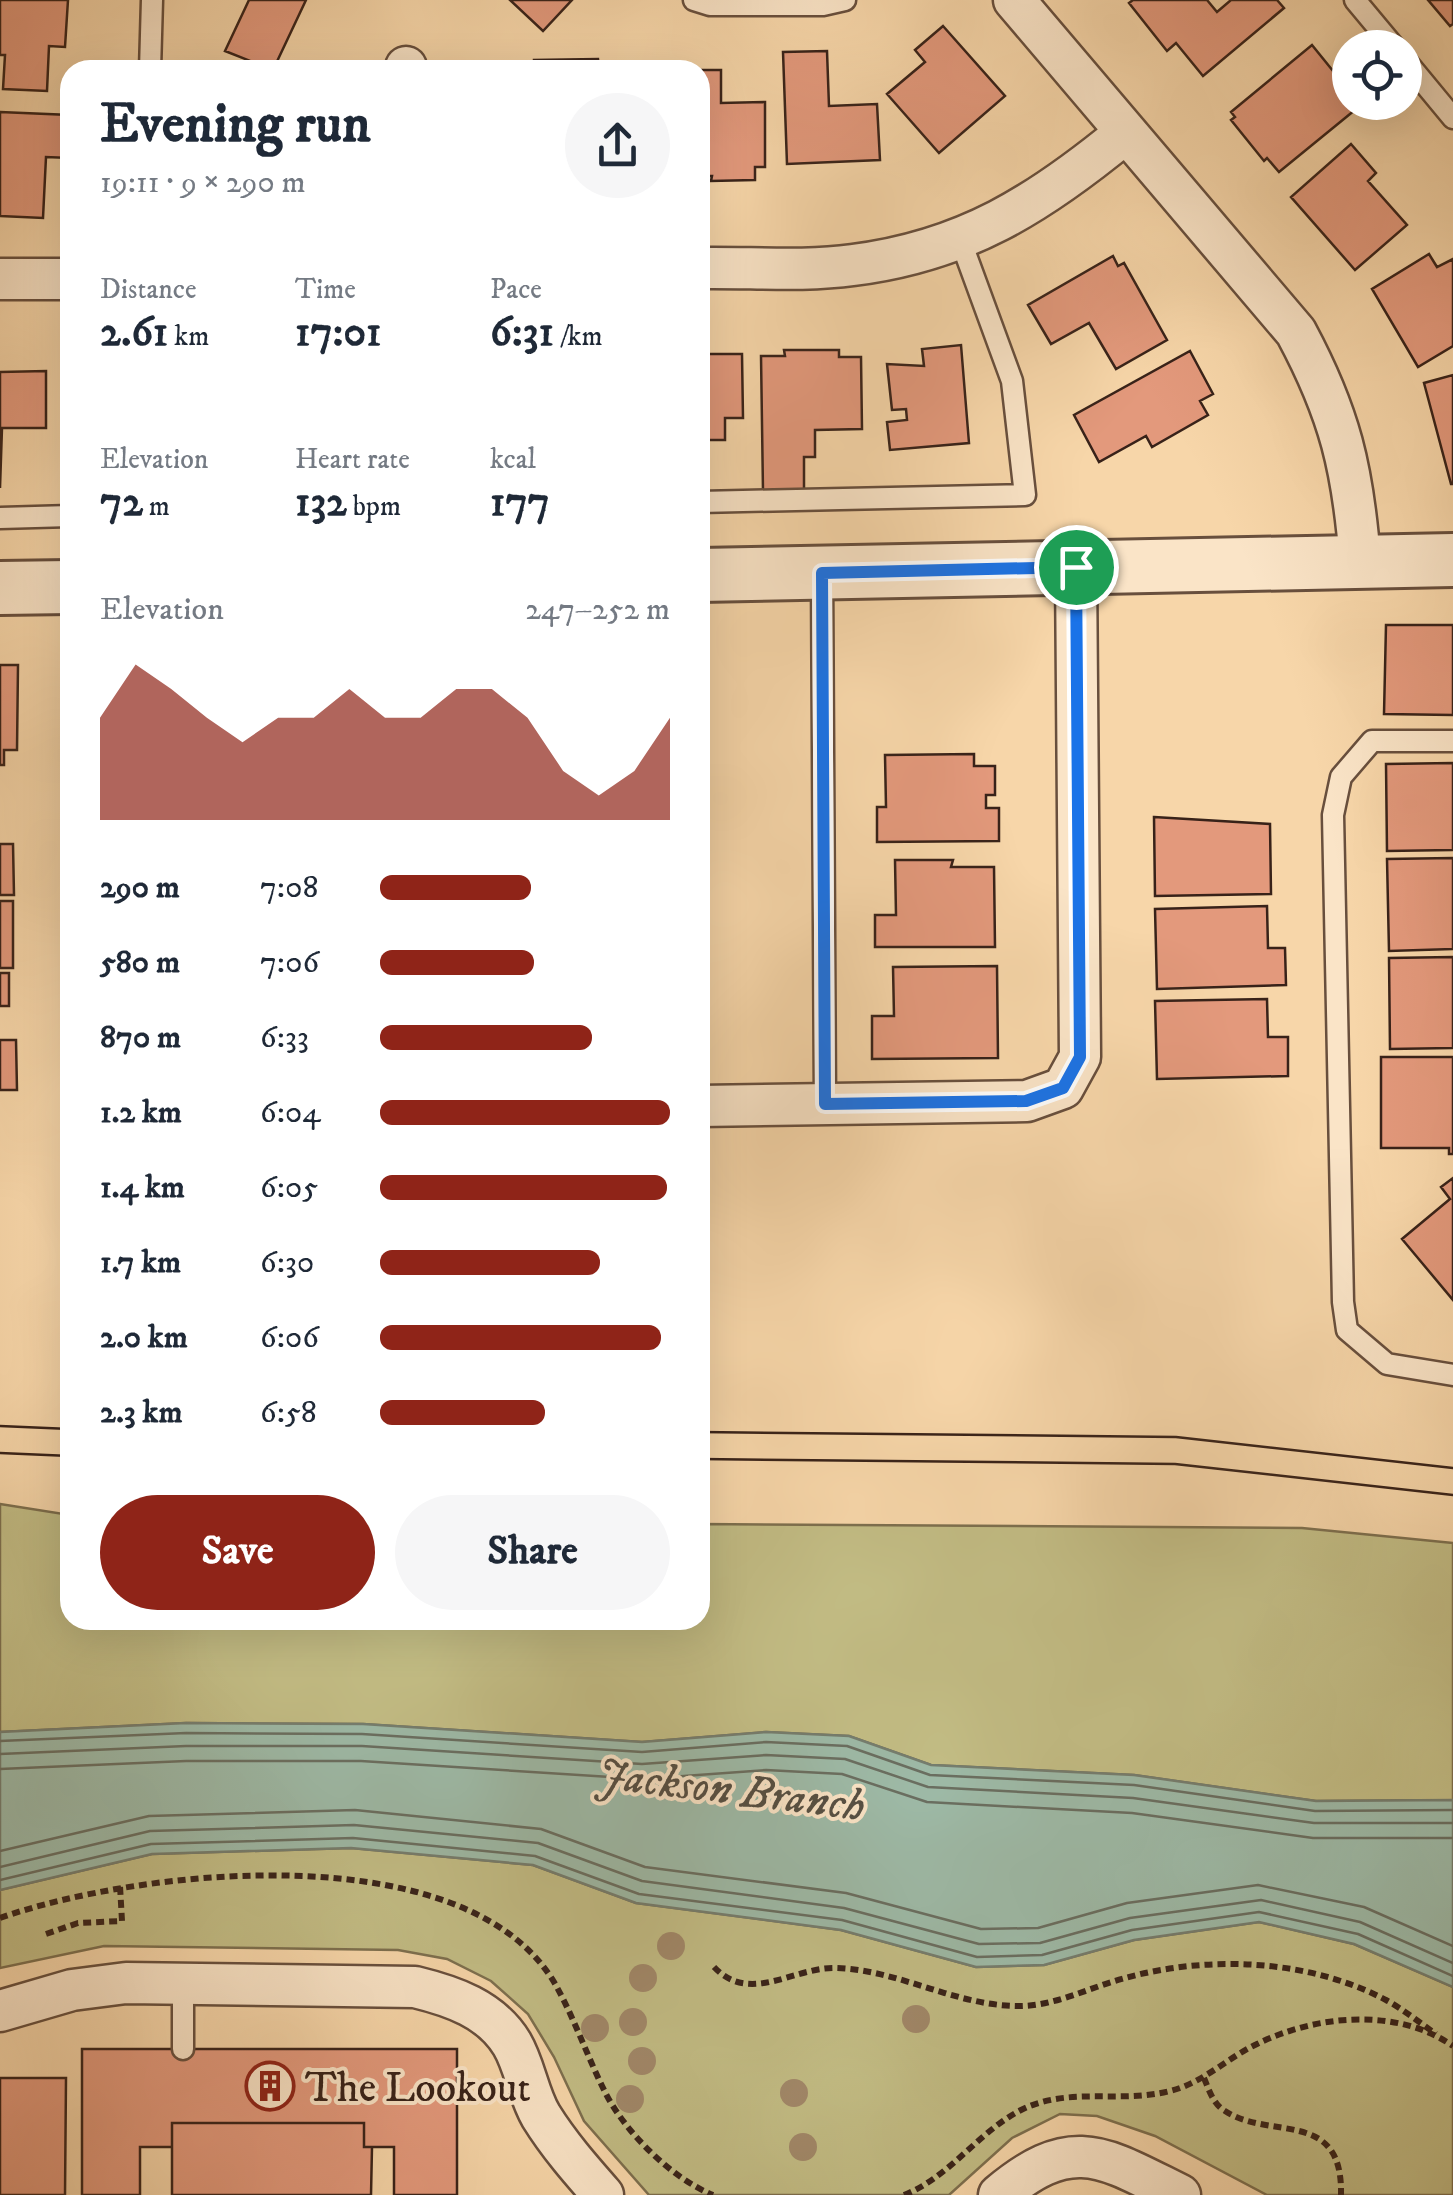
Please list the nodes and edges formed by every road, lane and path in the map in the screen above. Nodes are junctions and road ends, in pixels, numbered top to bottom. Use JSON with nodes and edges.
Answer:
{"nodes":[{"id":1,"x":152,"y":0,"type":"edge"},
{"id":2,"x":694,"y":0,"type":"edge"},
{"id":3,"x":845,"y":0,"type":"edge"},
{"id":4,"x":1014,"y":0,"type":"edge"},
{"id":5,"x":1355,"y":0,"type":"edge"},
{"id":6,"x":1380,"y":30,"type":"edge"},
{"id":7,"x":150,"y":60,"type":"edge"},
{"id":8,"x":1422,"y":81,"type":"edge"},
{"id":9,"x":1453,"y":118,"type":"edge"},
{"id":10,"x":1124,"y":134,"type":"junction"},
{"id":11,"x":960,"y":239,"type":"junction"},
{"id":12,"x":710,"y":268,"type":"edge"},
{"id":13,"x":60,"y":279,"type":"edge"},
{"id":14,"x":0,"y":280,"type":"edge"},
{"id":15,"x":710,"y":502,"type":"edge"},
{"id":16,"x":60,"y":516,"type":"edge"},
{"id":17,"x":0,"y":518,"type":"edge"},
{"id":18,"x":1453,"y":560,"type":"edge"},
{"id":19,"x":1360,"y":561,"type":"junction"},
{"id":20,"x":1076,"y":567,"type":"junction"},
{"id":21,"x":822,"y":573,"type":"junction"},
{"id":22,"x":710,"y":575,"type":"edge"},
{"id":23,"x":60,"y":587,"type":"edge"},
{"id":24,"x":0,"y":588,"type":"edge"},
{"id":25,"x":1453,"y":741,"type":"edge"},
{"id":26,"x":825,"y":1104,"type":"junction"},
{"id":27,"x":710,"y":1106,"type":"edge"},
{"id":28,"x":1453,"y":1375,"type":"edge"},
{"id":29,"x":120,"y":1886,"type":"dead end"},
{"id":30,"x":46,"y":1934,"type":"dead end"},
{"id":31,"x":714,"y":1967,"type":"dead end"},
{"id":32,"x":183,"y":1984,"type":"junction"},
{"id":33,"x":0,"y":2011,"type":"edge"},
{"id":34,"x":1436,"y":2034,"type":"junction"},
{"id":35,"x":1453,"y":2046,"type":"edge"},
{"id":36,"x":183,"y":2049,"type":"dead end"},
{"id":37,"x":1204,"y":2078,"type":"junction"},
{"id":38,"x":603,"y":2195,"type":"edge"},
{"id":39,"x":904,"y":2195,"type":"edge"},
{"id":40,"x":999,"y":2195,"type":"edge"},
{"id":41,"x":1180,"y":2195,"type":"edge"},
{"id":42,"x":1341,"y":2195,"type":"edge"}],
"edges":[{"from":1,"to":7,"type":"lane"},
{"from":2,"to":3,"type":"lane"},
{"from":4,"to":10,"type":"street"},
{"from":5,"to":6,"type":"lane"},
{"from":8,"to":9,"type":"lane"},
{"from":10,"to":11,"type":"street"},
{"from":10,"to":19,"type":"street"},
{"from":11,"to":12,"type":"street"},
{"from":11,"to":15,"type":"lane"},
{"from":13,"to":14,"type":"street"},
{"from":16,"to":17,"type":"lane"},
{"from":18,"to":19,"type":"street"},
{"from":19,"to":20,"type":"street"},
{"from":20,"to":21,"type":"street"},
{"from":20,"to":26,"type":"street"},
{"from":21,"to":22,"type":"street"},
{"from":21,"to":26,"type":"lane"},
{"from":23,"to":24,"type":"street"},
{"from":25,"to":28,"type":"lane"},
{"from":26,"to":27,"type":"street"},
{"from":29,"to":30,"type":"path"},
{"from":31,"to":34,"type":"path"},
{"from":32,"to":33,"type":"street"},
{"from":32,"to":36,"type":"lane"},
{"from":32,"to":38,"type":"street"},
{"from":34,"to":35,"type":"path"},
{"from":34,"to":37,"type":"path"},
{"from":37,"to":39,"type":"path"},
{"from":37,"to":42,"type":"path"},
{"from":40,"to":41,"type":"street"}]}
